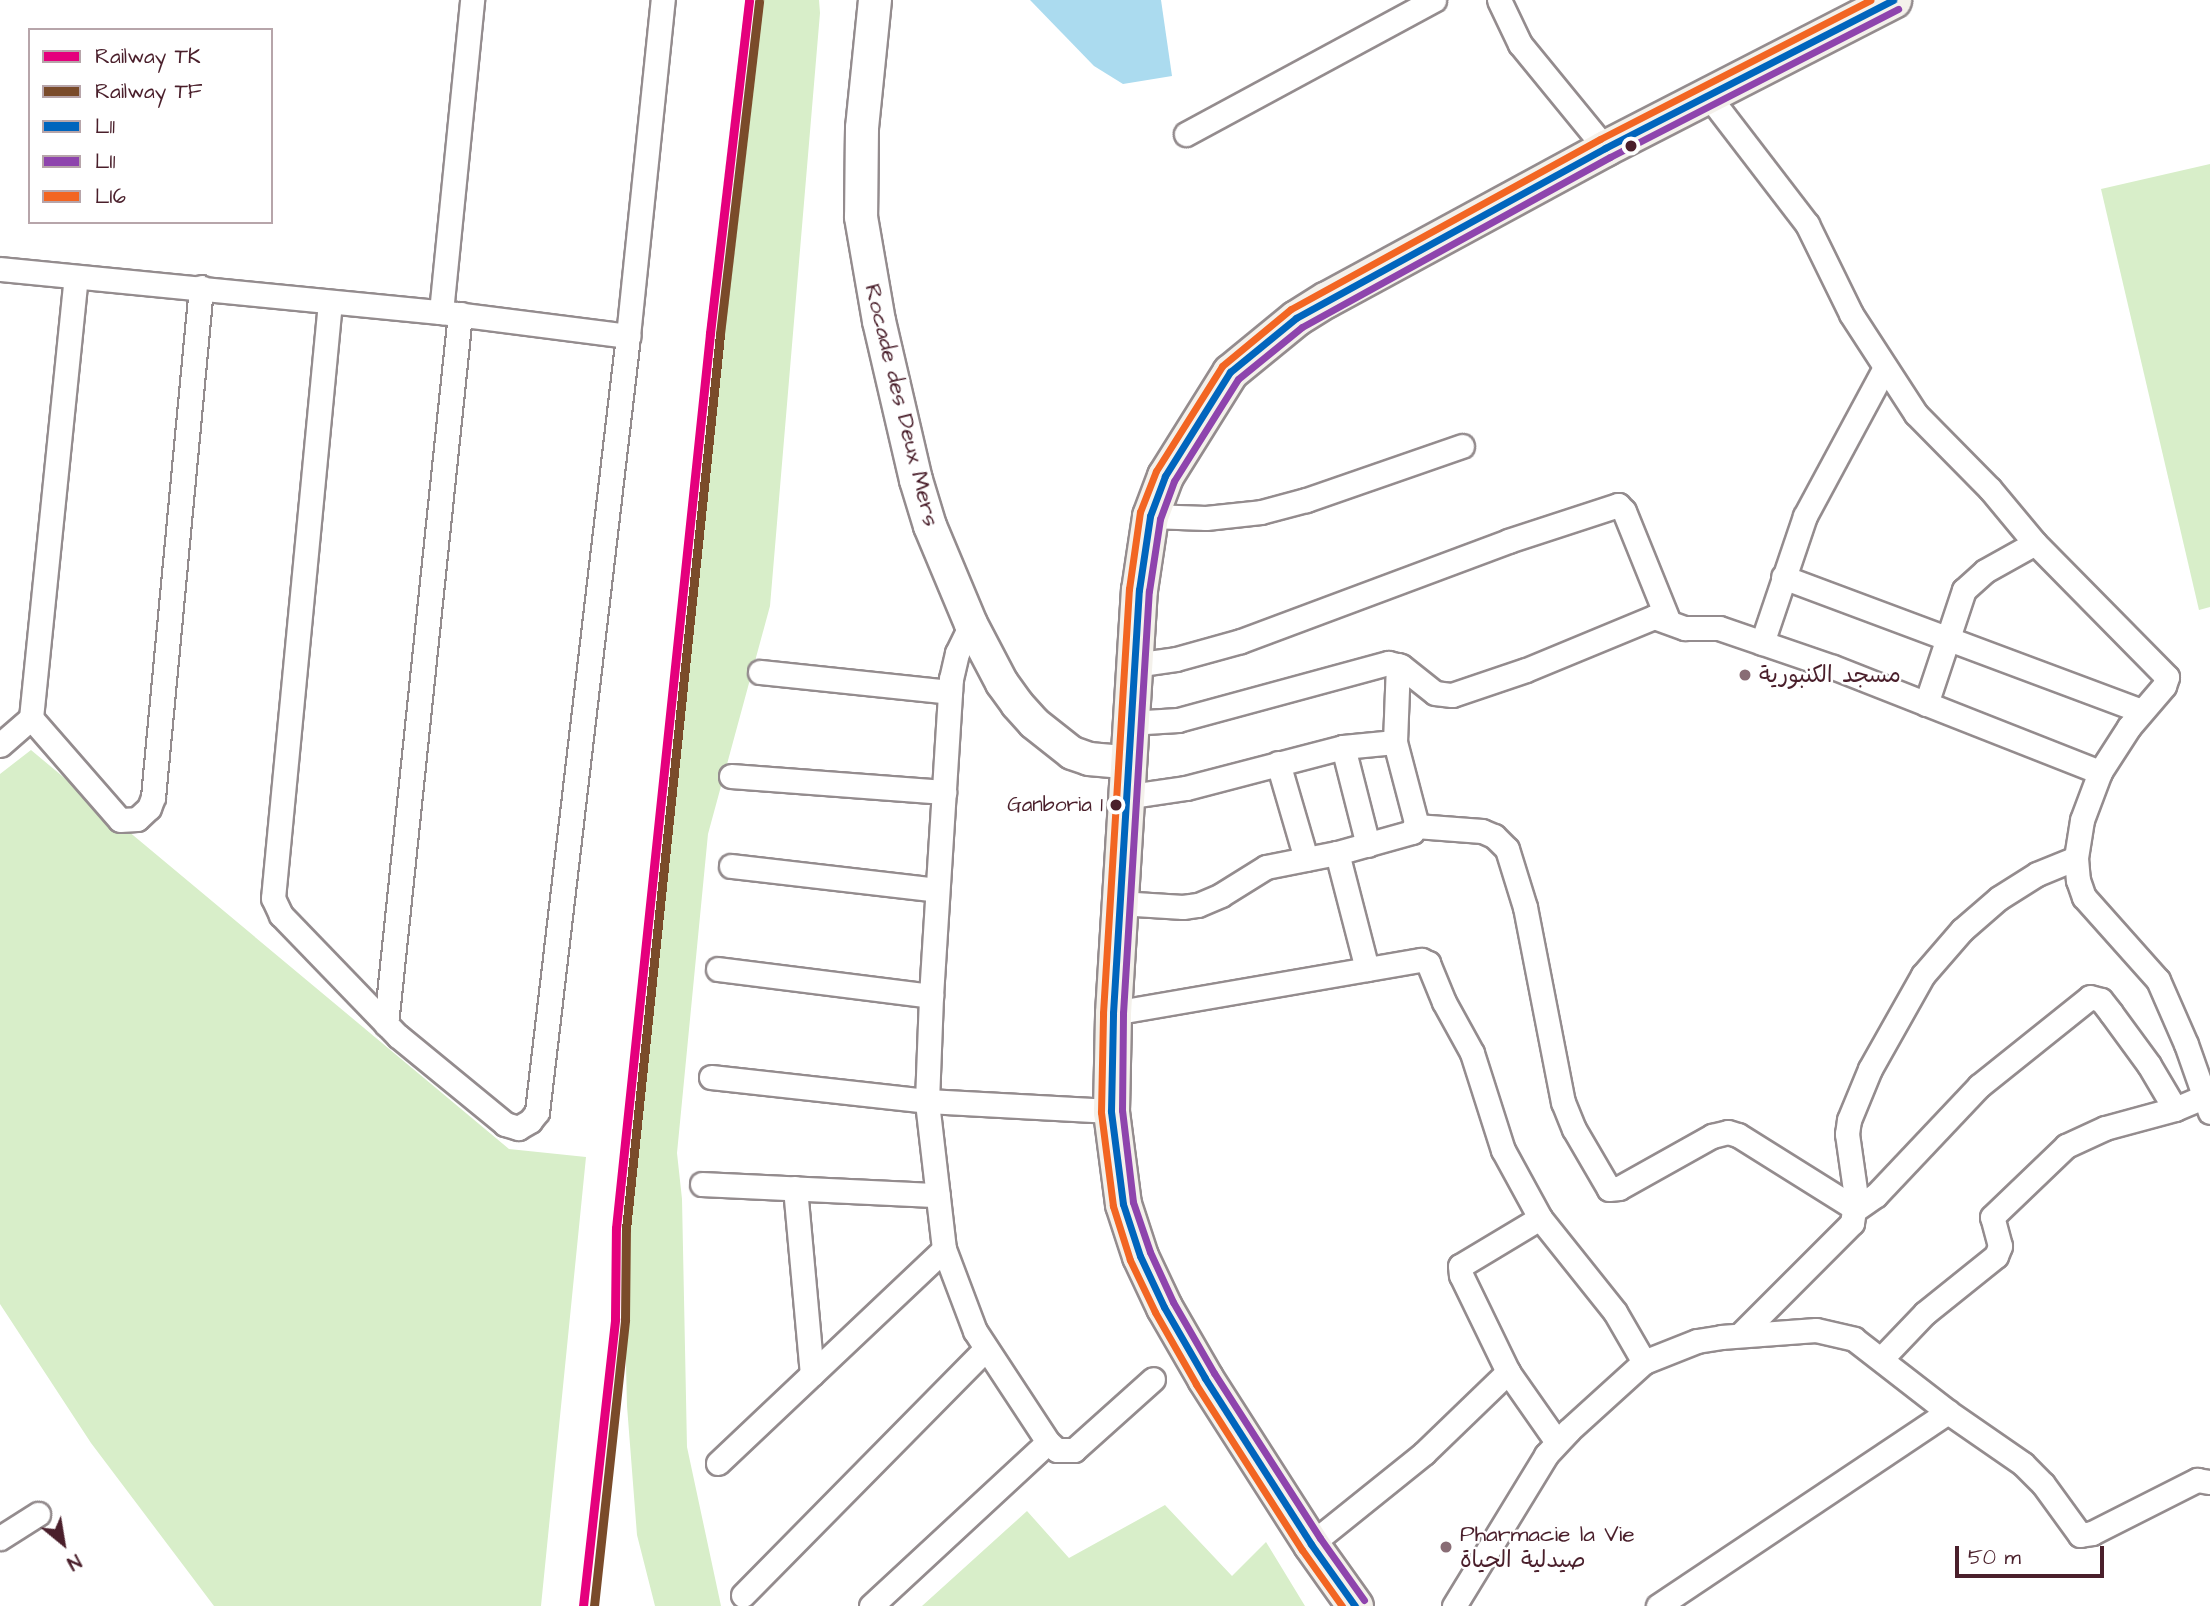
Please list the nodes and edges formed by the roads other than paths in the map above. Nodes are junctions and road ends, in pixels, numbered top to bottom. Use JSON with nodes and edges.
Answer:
{"nodes":[{"id":1,"x":472,"y":0,"type":"edge"},
{"id":2,"x":663,"y":0,"type":"edge"},
{"id":3,"x":875,"y":0,"type":"edge"},
{"id":4,"x":1434,"y":0,"type":"edge"},
{"id":5,"x":1499,"y":0,"type":"edge"},
{"id":6,"x":1893,"y":0,"type":"edge"},
{"id":7,"x":1708,"y":95,"type":"junction"},
{"id":8,"x":1186,"y":134,"type":"dead end"},
{"id":9,"x":1605,"y":148,"type":"junction"},
{"id":10,"x":0,"y":269,"type":"edge"},
{"id":11,"x":76,"y":277,"type":"junction"},
{"id":12,"x":201,"y":287,"type":"junction"},
{"id":13,"x":330,"y":302,"type":"junction"},
{"id":14,"x":451,"y":313,"type":"junction"},
{"id":15,"x":628,"y":336,"type":"junction"},
{"id":16,"x":1884,"y":369,"type":"junction"},
{"id":17,"x":1462,"y":446,"type":"dead end"},
{"id":18,"x":1150,"y":516,"type":"junction"},
{"id":19,"x":2035,"y":543,"type":"junction"},
{"id":20,"x":1783,"y":577,"type":"junction"},
{"id":21,"x":1668,"y":620,"type":"junction"},
{"id":22,"x":971,"y":624,"type":"junction"},
{"id":23,"x":1949,"y":639,"type":"junction"},
{"id":24,"x":1762,"y":643,"type":"junction"},
{"id":25,"x":1134,"y":665,"type":"junction"},
{"id":26,"x":1398,"y":665,"type":"junction"},
{"id":27,"x":760,"y":672,"type":"dead end"},
{"id":28,"x":950,"y":692,"type":"junction"},
{"id":29,"x":1926,"y":704,"type":"junction"},
{"id":30,"x":2141,"y":711,"type":"junction"},
{"id":31,"x":31,"y":718,"type":"junction"},
{"id":32,"x":1129,"y":723,"type":"junction"},
{"id":33,"x":1395,"y":742,"type":"junction"},
{"id":34,"x":0,"y":744,"type":"edge"},
{"id":35,"x":1343,"y":747,"type":"junction"},
{"id":36,"x":1126,"y":762,"type":"junction"},
{"id":37,"x":1278,"y":763,"type":"junction"},
{"id":38,"x":2100,"y":772,"type":"junction"},
{"id":39,"x":731,"y":776,"type":"dead end"},
{"id":40,"x":944,"y":792,"type":"junction"},
{"id":41,"x":1124,"y":797,"type":"junction"},
{"id":42,"x":1416,"y":826,"type":"junction"},
{"id":43,"x":1368,"y":845,"type":"junction"},
{"id":44,"x":1337,"y":853,"type":"junction"},
{"id":45,"x":2076,"y":858,"type":"junction"},
{"id":46,"x":1306,"y":859,"type":"junction"},
{"id":47,"x":731,"y":866,"type":"dead end"},
{"id":48,"x":937,"y":890,"type":"junction"},
{"id":49,"x":1119,"y":903,"type":"junction"},
{"id":50,"x":1367,"y":969,"type":"junction"},
{"id":51,"x":718,"y":970,"type":"dead end"},
{"id":52,"x":931,"y":996,"type":"junction"},
{"id":53,"x":1113,"y":1013,"type":"junction"},
{"id":54,"x":386,"y":1024,"type":"junction"},
{"id":55,"x":711,"y":1077,"type":"dead end"},
{"id":56,"x":927,"y":1101,"type":"junction"},
{"id":57,"x":2207,"y":1104,"type":"edge"},
{"id":58,"x":2175,"y":1109,"type":"junction"},
{"id":59,"x":1111,"y":1111,"type":"junction"},
{"id":60,"x":702,"y":1184,"type":"dead end"},
{"id":61,"x":795,"y":1188,"type":"junction"},
{"id":62,"x":938,"y":1195,"type":"junction"},
{"id":63,"x":1856,"y":1209,"type":"junction"},
{"id":64,"x":1540,"y":1218,"type":"junction"},
{"id":65,"x":944,"y":1249,"type":"junction"},
{"id":66,"x":1741,"y":1334,"type":"junction"},
{"id":67,"x":986,"y":1349,"type":"junction"},
{"id":68,"x":1882,"y":1358,"type":"junction"},
{"id":69,"x":1644,"y":1362,"type":"junction"},
{"id":70,"x":1508,"y":1372,"type":"junction"},
{"id":71,"x":812,"y":1374,"type":"junction"},
{"id":72,"x":1153,"y":1379,"type":"dead end"},
{"id":73,"x":1948,"y":1412,"type":"junction"},
{"id":74,"x":1048,"y":1442,"type":"junction"},
{"id":75,"x":1557,"y":1442,"type":"junction"},
{"id":76,"x":718,"y":1463,"type":"dead end"},
{"id":77,"x":2210,"y":1482,"type":"edge"},
{"id":78,"x":38,"y":1514,"type":"dead end"},
{"id":79,"x":0,"y":1538,"type":"edge"},
{"id":80,"x":1311,"y":1544,"type":"junction"},
{"id":81,"x":743,"y":1595,"type":"dead end"},
{"id":82,"x":871,"y":1606,"type":"edge"},
{"id":83,"x":1355,"y":1606,"type":"edge"},
{"id":84,"x":1454,"y":1606,"type":"edge"},
{"id":85,"x":1658,"y":1606,"type":"edge"}],
"edges":[{"from":1,"to":14,"type":"street"},
{"from":2,"to":15,"type":"street"},
{"from":3,"to":22,"type":"main road","name":"Rocade des Deux Mers"},
{"from":4,"to":8,"type":"street"},
{"from":5,"to":9,"type":"street"},
{"from":6,"to":7,"type":"main road"},
{"from":7,"to":9,"type":"main road"},
{"from":7,"to":16,"type":"street"},
{"from":9,"to":18,"type":"main road"},
{"from":10,"to":11,"type":"street"},
{"from":11,"to":12,"type":"street"},
{"from":11,"to":31,"type":"street"},
{"from":12,"to":13,"type":"street"},
{"from":12,"to":31,"type":"street"},
{"from":13,"to":14,"type":"street"},
{"from":13,"to":54,"type":"street"},
{"from":14,"to":15,"type":"street"},
{"from":14,"to":54,"type":"street"},
{"from":15,"to":54,"type":"street"},
{"from":16,"to":19,"type":"street"},
{"from":16,"to":20,"type":"street"},
{"from":17,"to":18,"type":"street"},
{"from":18,"to":25,"type":"main road"},
{"from":19,"to":23,"type":"street"},
{"from":19,"to":30,"type":"street"},
{"from":20,"to":23,"type":"street"},
{"from":20,"to":24,"type":"street"},
{"from":21,"to":24,"type":"street"},
{"from":21,"to":25,"type":"street"},
{"from":21,"to":26,"type":"street"},
{"from":22,"to":28,"type":"street"},
{"from":22,"to":36,"type":"main road","name":"Rocade des Deux Mers"},
{"from":23,"to":29,"type":"street"},
{"from":23,"to":30,"type":"street"},
{"from":24,"to":29,"type":"street"},
{"from":25,"to":32,"type":"main road"},
{"from":26,"to":32,"type":"street"},
{"from":26,"to":33,"type":"street"},
{"from":27,"to":28,"type":"street"},
{"from":28,"to":40,"type":"street"},
{"from":29,"to":38,"type":"street"},
{"from":30,"to":38,"type":"street"},
{"from":31,"to":34,"type":"street"},
{"from":32,"to":36,"type":"main road"},
{"from":33,"to":35,"type":"street"},
{"from":33,"to":42,"type":"street"},
{"from":35,"to":37,"type":"street"},
{"from":35,"to":43,"type":"street"},
{"from":36,"to":41,"type":"main road"},
{"from":37,"to":41,"type":"street"},
{"from":37,"to":46,"type":"street"},
{"from":38,"to":45,"type":"street"},
{"from":39,"to":40,"type":"street"},
{"from":40,"to":48,"type":"street"},
{"from":41,"to":49,"type":"main road"},
{"from":42,"to":43,"type":"street"},
{"from":42,"to":63,"type":"street"},
{"from":43,"to":44,"type":"street"},
{"from":44,"to":46,"type":"street"},
{"from":44,"to":50,"type":"street"},
{"from":45,"to":57,"type":"street"},
{"from":45,"to":63,"type":"street"},
{"from":46,"to":49,"type":"street"},
{"from":47,"to":48,"type":"street"},
{"from":48,"to":52,"type":"street"},
{"from":49,"to":53,"type":"main road"},
{"from":50,"to":53,"type":"street"},
{"from":50,"to":64,"type":"street"},
{"from":51,"to":52,"type":"street"},
{"from":52,"to":56,"type":"street"},
{"from":53,"to":59,"type":"main road"},
{"from":55,"to":56,"type":"street"},
{"from":56,"to":59,"type":"street"},
{"from":56,"to":62,"type":"street"},
{"from":57,"to":58,"type":"street"},
{"from":58,"to":63,"type":"street"},
{"from":58,"to":68,"type":"street"},
{"from":59,"to":80,"type":"main road"},
{"from":60,"to":61,"type":"street"},
{"from":61,"to":62,"type":"street"},
{"from":61,"to":71,"type":"street"},
{"from":62,"to":65,"type":"street"},
{"from":63,"to":66,"type":"street"},
{"from":64,"to":69,"type":"street"},
{"from":64,"to":70,"type":"street"},
{"from":65,"to":67,"type":"street"},
{"from":65,"to":71,"type":"street"},
{"from":66,"to":68,"type":"street"},
{"from":66,"to":69,"type":"street"},
{"from":67,"to":74,"type":"street"},
{"from":67,"to":81,"type":"street"},
{"from":68,"to":73,"type":"street"},
{"from":69,"to":75,"type":"street"},
{"from":70,"to":75,"type":"street"},
{"from":70,"to":80,"type":"street"},
{"from":71,"to":76,"type":"street"},
{"from":72,"to":74,"type":"street"},
{"from":73,"to":77,"type":"street"},
{"from":73,"to":85,"type":"street"},
{"from":74,"to":82,"type":"street"},
{"from":75,"to":84,"type":"street"},
{"from":78,"to":79,"type":"street"},
{"from":80,"to":83,"type":"main road"}]}
